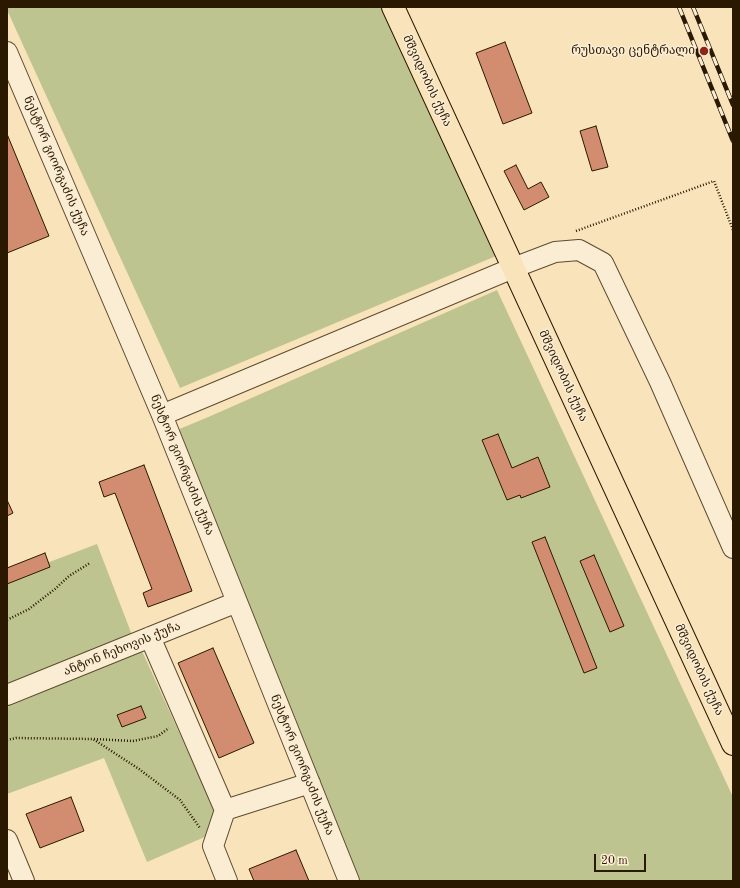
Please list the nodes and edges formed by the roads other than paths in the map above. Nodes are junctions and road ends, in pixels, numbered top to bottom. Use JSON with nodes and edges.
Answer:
{"nodes":[{"id":1,"x":393,"y":7,"type":"edge"},
{"id":2,"x":7,"y":52,"type":"edge"},
{"id":3,"x":513,"y":268,"type":"junction"},
{"id":4,"x":162,"y":415,"type":"junction"},
{"id":5,"x":733,"y":548,"type":"edge"},
{"id":6,"x":237,"y":602,"type":"junction"},
{"id":7,"x":150,"y":637,"type":"junction"},
{"id":8,"x":7,"y":695,"type":"edge"},
{"id":9,"x":733,"y":744,"type":"edge"},
{"id":10,"x":310,"y":783,"type":"junction"},
{"id":11,"x":225,"y":810,"type":"junction"},
{"id":12,"x":7,"y":840,"type":"edge"},
{"id":13,"x":24,"y":881,"type":"edge"},
{"id":14,"x":227,"y":881,"type":"edge"},
{"id":15,"x":349,"y":881,"type":"edge"}],
"edges":[{"from":1,"to":3,"type":"main road","name":"მშვიდობის ქუჩა"},
{"from":2,"to":4,"type":"street","name":"ნესტორ გიორგაძის ქუჩა"},
{"from":3,"to":4,"type":"street"},
{"from":3,"to":5,"type":"street"},
{"from":3,"to":9,"type":"main road","name":"მშვიდობის ქუჩა"},
{"from":4,"to":6,"type":"street","name":"ნესტორ გიორგაძის ქუჩა"},
{"from":6,"to":7,"type":"street","name":"ანტონ ჩეხოვის ქუჩა"},
{"from":6,"to":10,"type":"street","name":"ნესტორ გიორგაძის ქუჩა"},
{"from":7,"to":8,"type":"street","name":"ანტონ ჩეხოვის ქუჩა"},
{"from":7,"to":11,"type":"street"},
{"from":10,"to":11,"type":"street"},
{"from":10,"to":15,"type":"street","name":"ნესტორ გიორგაძის ქუჩა"},
{"from":11,"to":14,"type":"street"},
{"from":12,"to":13,"type":"street"}]}
